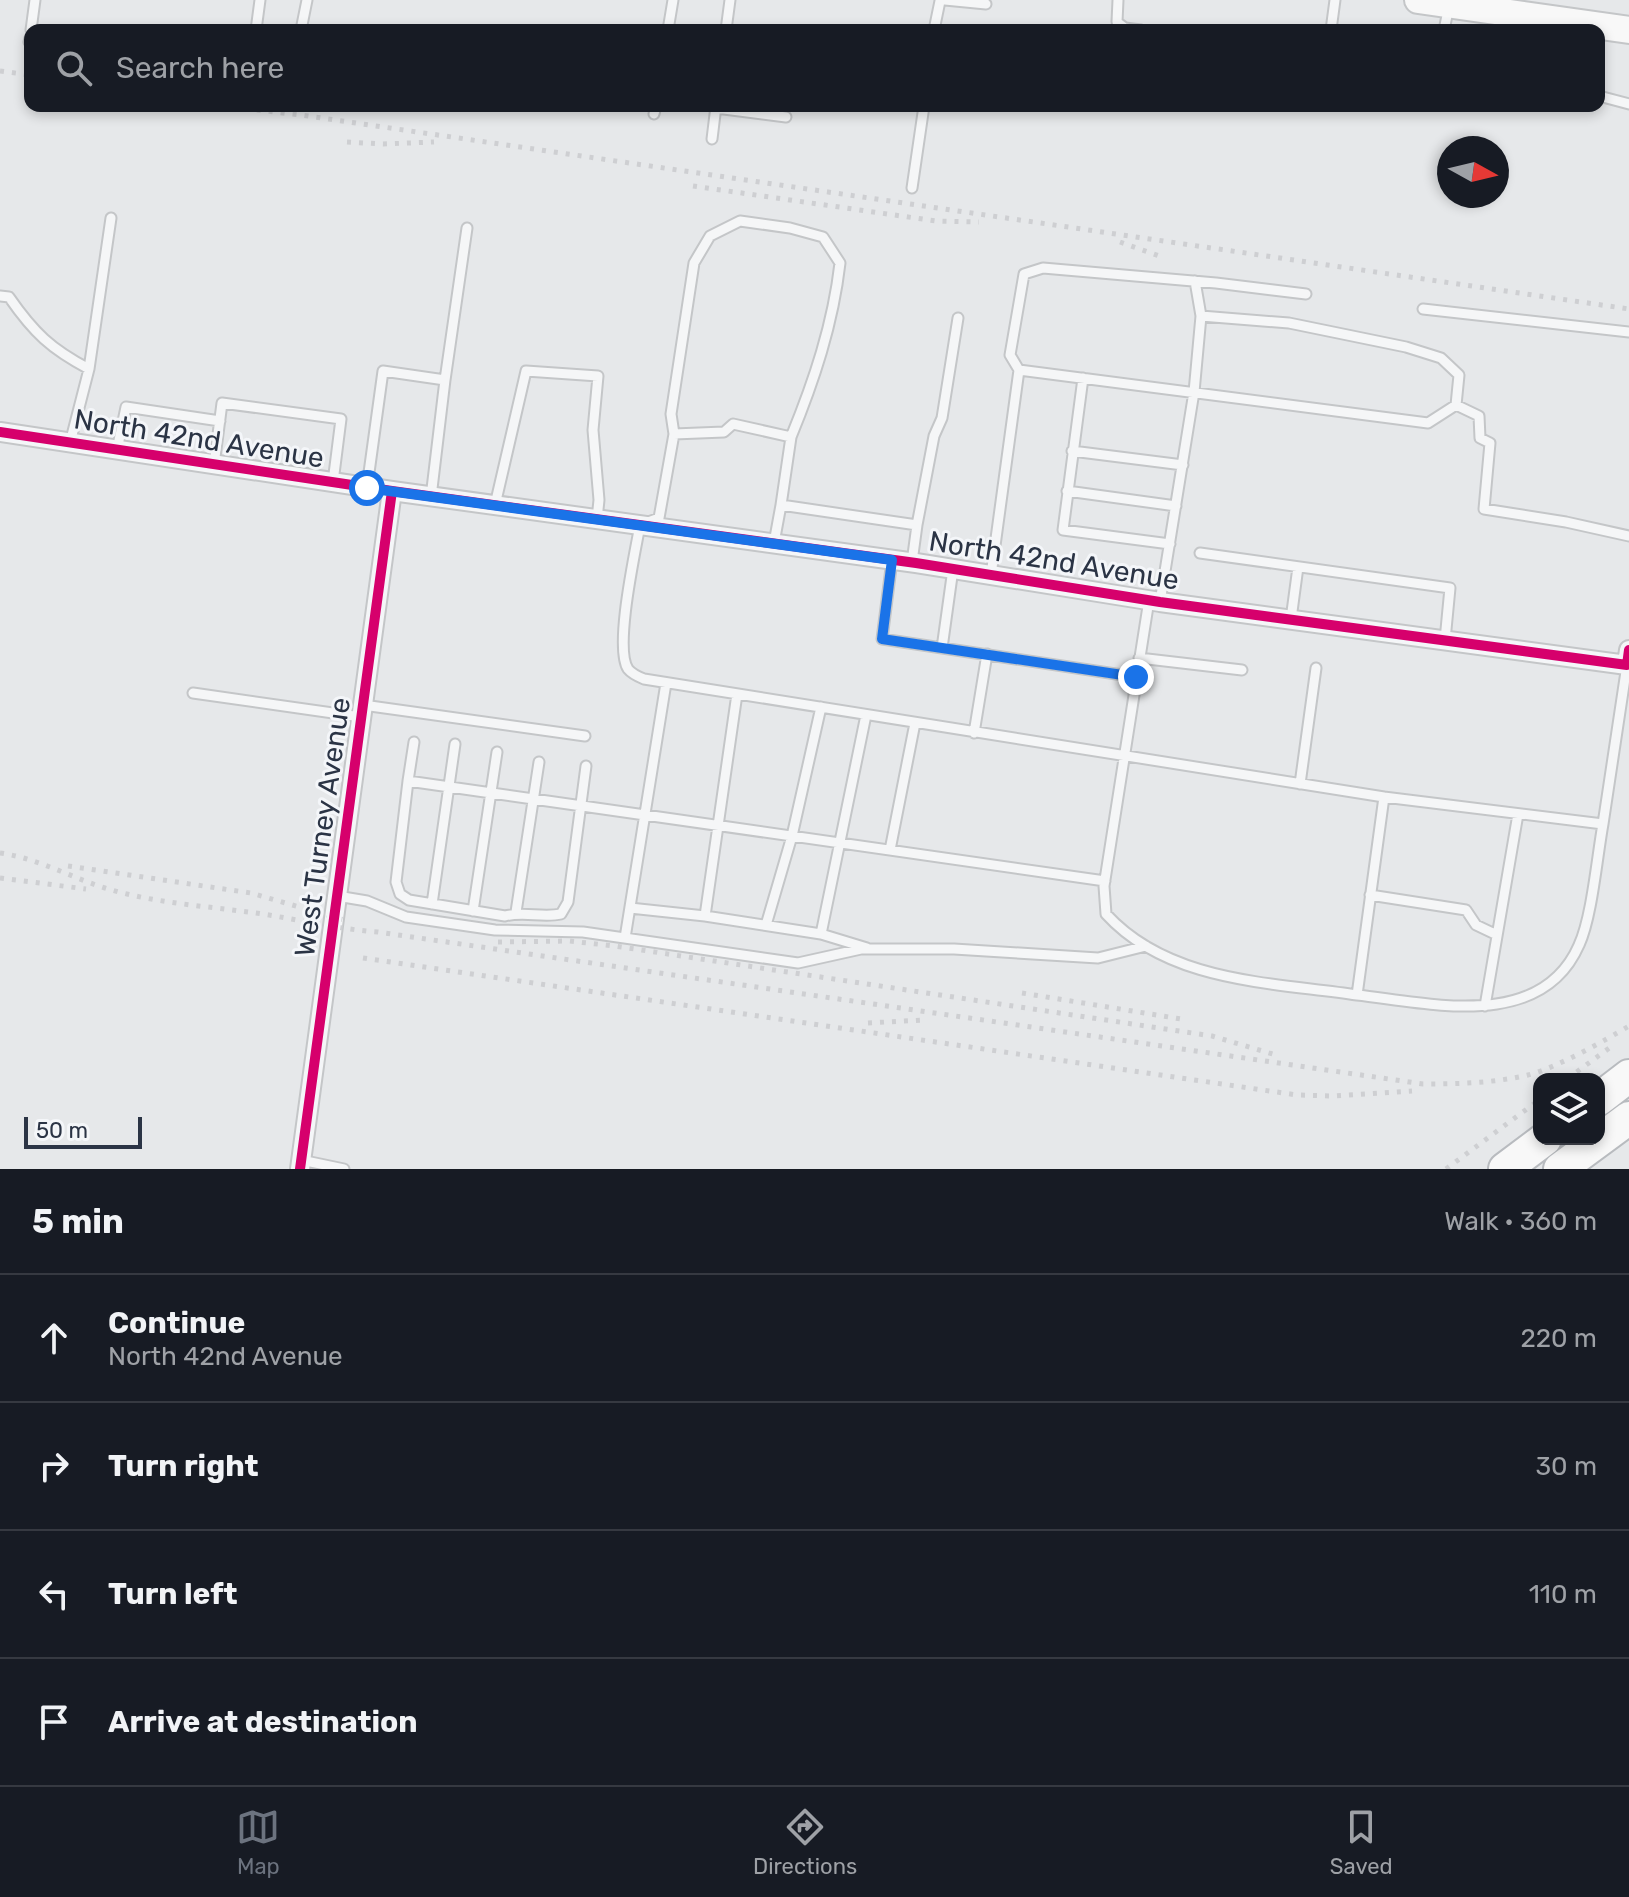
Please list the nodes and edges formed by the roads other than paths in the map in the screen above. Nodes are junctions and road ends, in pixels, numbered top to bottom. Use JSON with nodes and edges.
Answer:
{"nodes":[{"id":1,"x":35,"y":0,"type":"edge"},
{"id":2,"x":260,"y":0,"type":"edge"},
{"id":3,"x":307,"y":0,"type":"edge"},
{"id":4,"x":673,"y":0,"type":"edge"},
{"id":5,"x":730,"y":0,"type":"edge"},
{"id":6,"x":944,"y":0,"type":"edge"},
{"id":7,"x":1118,"y":0,"type":"edge"},
{"id":8,"x":1335,"y":0,"type":"edge"},
{"id":9,"x":1418,"y":0,"type":"edge"},
{"id":10,"x":986,"y":4,"type":"dead end"},
{"id":11,"x":1492,"y":5,"type":"edge"},
{"id":12,"x":1447,"y":17,"type":"edge"},
{"id":13,"x":32,"y":24,"type":"edge"},
{"id":14,"x":257,"y":24,"type":"edge"},
{"id":15,"x":302,"y":24,"type":"edge"},
{"id":16,"x":669,"y":24,"type":"edge"},
{"id":17,"x":727,"y":24,"type":"edge"},
{"id":18,"x":935,"y":24,"type":"edge"},
{"id":19,"x":1120,"y":24,"type":"edge"},
{"id":20,"x":1332,"y":24,"type":"edge"},
{"id":21,"x":1596,"y":24,"type":"edge"},
{"id":22,"x":1605,"y":26,"type":"edge"},
{"id":23,"x":1629,"y":30,"type":"edge"},
{"id":24,"x":1605,"y":98,"type":"edge"},
{"id":25,"x":1629,"y":104,"type":"edge"},
{"id":26,"x":715,"y":112,"type":"edge"},
{"id":27,"x":751,"y":112,"type":"edge"},
{"id":28,"x":923,"y":112,"type":"edge"},
{"id":29,"x":786,"y":117,"type":"dead end"},
{"id":30,"x":712,"y":139,"type":"dead end"},
{"id":31,"x":912,"y":188,"type":"dead end"},
{"id":32,"x":111,"y":218,"type":"dead end"},
{"id":33,"x":467,"y":228,"type":"dead end"},
{"id":34,"x":1195,"y":281,"type":"junction"},
{"id":35,"x":1306,"y":294,"type":"dead end"},
{"id":36,"x":0,"y":296,"type":"edge"},
{"id":37,"x":1423,"y":309,"type":"dead end"},
{"id":38,"x":1201,"y":316,"type":"junction"},
{"id":39,"x":958,"y":318,"type":"dead end"},
{"id":40,"x":1629,"y":332,"type":"edge"},
{"id":41,"x":89,"y":369,"type":"junction"},
{"id":42,"x":1019,"y":370,"type":"junction"},
{"id":43,"x":1083,"y":378,"type":"junction"},
{"id":44,"x":445,"y":380,"type":"junction"},
{"id":45,"x":1194,"y":392,"type":"junction"},
{"id":46,"x":1456,"y":405,"type":"junction"},
{"id":47,"x":220,"y":421,"type":"junction"},
{"id":48,"x":0,"y":432,"type":"edge"},
{"id":49,"x":674,"y":434,"type":"junction"},
{"id":50,"x":791,"y":437,"type":"junction"},
{"id":51,"x":70,"y":443,"type":"junction"},
{"id":52,"x":117,"y":450,"type":"junction"},
{"id":53,"x":1072,"y":451,"type":"junction"},
{"id":54,"x":214,"y":465,"type":"junction"},
{"id":55,"x":1183,"y":465,"type":"junction"},
{"id":56,"x":333,"y":482,"type":"junction"},
{"id":57,"x":367,"y":488,"type":"junction"},
{"id":58,"x":392,"y":491,"type":"junction"},
{"id":59,"x":1067,"y":491,"type":"junction"},
{"id":60,"x":431,"y":497,"type":"junction"},
{"id":61,"x":495,"y":505,"type":"junction"},
{"id":62,"x":781,"y":505,"type":"junction"},
{"id":63,"x":1176,"y":506,"type":"junction"},
{"id":64,"x":597,"y":519,"type":"junction"},
{"id":65,"x":640,"y":525,"type":"junction"},
{"id":66,"x":917,"y":525,"type":"junction"},
{"id":67,"x":1629,"y":536,"type":"edge"},
{"id":68,"x":774,"y":543,"type":"junction"},
{"id":69,"x":1170,"y":544,"type":"junction"},
{"id":70,"x":1200,"y":553,"type":"dead end"},
{"id":71,"x":892,"y":560,"type":"junction"},
{"id":72,"x":912,"y":562,"type":"junction"},
{"id":73,"x":1298,"y":567,"type":"junction"},
{"id":74,"x":953,"y":569,"type":"junction"},
{"id":75,"x":991,"y":575,"type":"junction"},
{"id":76,"x":1154,"y":601,"type":"junction"},
{"id":77,"x":1291,"y":619,"type":"junction"},
{"id":78,"x":1445,"y":640,"type":"junction"},
{"id":79,"x":942,"y":648,"type":"junction"},
{"id":80,"x":987,"y":654,"type":"junction"},
{"id":81,"x":1628,"y":657,"type":"edge"},
{"id":82,"x":1139,"y":658,"type":"junction"},
{"id":83,"x":1316,"y":668,"type":"dead end"},
{"id":84,"x":1242,"y":670,"type":"dead end"},
{"id":85,"x":1136,"y":677,"type":"junction"},
{"id":86,"x":666,"y":683,"type":"junction"},
{"id":87,"x":193,"y":693,"type":"dead end"},
{"id":88,"x":737,"y":694,"type":"junction"},
{"id":89,"x":821,"y":707,"type":"junction"},
{"id":90,"x":362,"y":711,"type":"junction"},
{"id":91,"x":866,"y":715,"type":"junction"},
{"id":92,"x":915,"y":723,"type":"junction"},
{"id":93,"x":974,"y":733,"type":"junction"},
{"id":94,"x":585,"y":736,"type":"dead end"},
{"id":95,"x":414,"y":742,"type":"dead end"},
{"id":96,"x":455,"y":744,"type":"dead end"},
{"id":97,"x":497,"y":752,"type":"dead end"},
{"id":98,"x":1124,"y":757,"type":"junction"},
{"id":99,"x":539,"y":762,"type":"dead end"},
{"id":100,"x":586,"y":766,"type":"dead end"},
{"id":101,"x":408,"y":781,"type":"junction"},
{"id":102,"x":1300,"y":784,"type":"junction"},
{"id":103,"x":448,"y":787,"type":"junction"},
{"id":104,"x":491,"y":793,"type":"junction"},
{"id":105,"x":1384,"y":797,"type":"junction"},
{"id":106,"x":533,"y":799,"type":"junction"},
{"id":107,"x":580,"y":805,"type":"junction"},
{"id":108,"x":1518,"y":814,"type":"junction"},
{"id":109,"x":645,"y":815,"type":"junction"},
{"id":110,"x":1603,"y":824,"type":"junction"},
{"id":111,"x":718,"y":825,"type":"junction"},
{"id":112,"x":792,"y":836,"type":"junction"},
{"id":113,"x":840,"y":843,"type":"junction"},
{"id":114,"x":890,"y":850,"type":"junction"},
{"id":115,"x":1105,"y":881,"type":"junction"},
{"id":116,"x":1370,"y":895,"type":"junction"},
{"id":117,"x":337,"y":896,"type":"junction"},
{"id":118,"x":432,"y":904,"type":"junction"},
{"id":119,"x":630,"y":908,"type":"junction"},
{"id":120,"x":473,"y":911,"type":"junction"},
{"id":121,"x":516,"y":912,"type":"junction"},
{"id":122,"x":705,"y":916,"type":"junction"},
{"id":123,"x":766,"y":925,"type":"junction"},
{"id":124,"x":821,"y":934,"type":"junction"},
{"id":125,"x":1497,"y":935,"type":"junction"},
{"id":126,"x":625,"y":938,"type":"junction"},
{"id":127,"x":1146,"y":946,"type":"junction"},
{"id":128,"x":871,"y":950,"type":"junction"},
{"id":129,"x":1357,"y":995,"type":"junction"},
{"id":130,"x":1485,"y":1006,"type":"junction"},
{"id":131,"x":1629,"y":1076,"type":"edge"},
{"id":132,"x":1605,"y":1094,"type":"edge"},
{"id":133,"x":1629,"y":1118,"type":"edge"},
{"id":134,"x":1537,"y":1145,"type":"edge"},
{"id":135,"x":301,"y":1164,"type":"edge"},
{"id":136,"x":344,"y":1169,"type":"edge"},
{"id":137,"x":1505,"y":1169,"type":"edge"},
{"id":138,"x":1560,"y":1169,"type":"edge"}],
"edges":[{"from":1,"to":13,"type":"lane"},
{"from":2,"to":14,"type":"lane"},
{"from":3,"to":15,"type":"lane"},
{"from":4,"to":16,"type":"lane"},
{"from":5,"to":17,"type":"lane"},
{"from":6,"to":10,"type":"lane"},
{"from":6,"to":18,"type":"lane"},
{"from":7,"to":19,"type":"lane"},
{"from":8,"to":20,"type":"lane"},
{"from":9,"to":12,"type":"main road"},
{"from":11,"to":12,"type":"main road"},
{"from":11,"to":21,"type":"main road"},
{"from":22,"to":23,"type":"main road"},
{"from":24,"to":25,"type":"lane"},
{"from":26,"to":30,"type":"lane"},
{"from":27,"to":29,"type":"lane"},
{"from":28,"to":31,"type":"lane"},
{"from":32,"to":41,"type":"lane"},
{"from":33,"to":44,"type":"lane"},
{"from":34,"to":35,"type":"lane"},
{"from":34,"to":38,"type":"lane"},
{"from":34,"to":42,"type":"lane"},
{"from":36,"to":41,"type":"lane"},
{"from":37,"to":40,"type":"lane"},
{"from":38,"to":45,"type":"lane"},
{"from":38,"to":46,"type":"lane"},
{"from":39,"to":66,"type":"lane"},
{"from":41,"to":51,"type":"lane"},
{"from":42,"to":43,"type":"lane"},
{"from":42,"to":75,"type":"lane"},
{"from":43,"to":45,"type":"lane"},
{"from":43,"to":53,"type":"lane"},
{"from":44,"to":57,"type":"lane"},
{"from":44,"to":60,"type":"lane"},
{"from":45,"to":46,"type":"lane"},
{"from":45,"to":55,"type":"lane"},
{"from":46,"to":67,"type":"lane"},
{"from":47,"to":52,"type":"lane"},
{"from":47,"to":54,"type":"lane"},
{"from":47,"to":56,"type":"lane"},
{"from":48,"to":51,"type":"street","name":"North 42nd Avenue"},
{"from":49,"to":50,"type":"lane"},
{"from":49,"to":50,"type":"lane"},
{"from":49,"to":65,"type":"lane"},
{"from":50,"to":62,"type":"lane"},
{"from":51,"to":52,"type":"street","name":"North 42nd Avenue"},
{"from":52,"to":54,"type":"street","name":"North 42nd Avenue"},
{"from":53,"to":55,"type":"lane"},
{"from":53,"to":59,"type":"lane"},
{"from":54,"to":56,"type":"street","name":"North 42nd Avenue"},
{"from":55,"to":63,"type":"lane"},
{"from":56,"to":57,"type":"street","name":"North 42nd Avenue"},
{"from":57,"to":58,"type":"street","name":"North 42nd Avenue"},
{"from":58,"to":60,"type":"street","name":"North 42nd Avenue"},
{"from":58,"to":90,"type":"street","name":"West Turney Avenue"},
{"from":59,"to":63,"type":"lane"},
{"from":59,"to":69,"type":"lane"},
{"from":60,"to":61,"type":"street","name":"North 42nd Avenue"},
{"from":61,"to":64,"type":"street","name":"North 42nd Avenue"},
{"from":61,"to":64,"type":"lane"},
{"from":62,"to":66,"type":"lane"},
{"from":62,"to":68,"type":"lane"},
{"from":63,"to":69,"type":"lane"},
{"from":64,"to":65,"type":"street","name":"North 42nd Avenue"},
{"from":65,"to":68,"type":"street","name":"North 42nd Avenue"},
{"from":65,"to":86,"type":"lane"},
{"from":66,"to":72,"type":"lane"},
{"from":68,"to":71,"type":"street","name":"North 42nd Avenue"},
{"from":69,"to":76,"type":"lane"},
{"from":70,"to":73,"type":"lane"},
{"from":71,"to":72,"type":"street","name":"North 42nd Avenue"},
{"from":71,"to":79,"type":"lane"},
{"from":72,"to":74,"type":"street","name":"North 42nd Avenue"},
{"from":73,"to":77,"type":"lane"},
{"from":73,"to":78,"type":"lane"},
{"from":74,"to":75,"type":"street","name":"North 42nd Avenue"},
{"from":74,"to":79,"type":"lane"},
{"from":75,"to":76,"type":"street","name":"North 42nd Avenue"},
{"from":76,"to":77,"type":"street","name":"North 42nd Avenue"},
{"from":76,"to":82,"type":"lane"},
{"from":77,"to":78,"type":"street","name":"North 42nd Avenue"},
{"from":78,"to":81,"type":"street","name":"North 42nd Avenue"},
{"from":79,"to":80,"type":"lane"},
{"from":80,"to":85,"type":"lane"},
{"from":80,"to":93,"type":"lane"},
{"from":81,"to":110,"type":"lane"},
{"from":82,"to":84,"type":"lane"},
{"from":82,"to":85,"type":"lane"},
{"from":83,"to":102,"type":"lane"},
{"from":85,"to":98,"type":"lane"},
{"from":86,"to":88,"type":"lane"},
{"from":86,"to":109,"type":"lane"},
{"from":87,"to":90,"type":"lane"},
{"from":88,"to":89,"type":"lane"},
{"from":88,"to":111,"type":"lane"},
{"from":89,"to":91,"type":"lane"},
{"from":89,"to":112,"type":"lane"},
{"from":90,"to":94,"type":"lane"},
{"from":90,"to":117,"type":"street","name":"West Turney Avenue"},
{"from":91,"to":92,"type":"lane"},
{"from":91,"to":113,"type":"lane"},
{"from":92,"to":93,"type":"lane"},
{"from":92,"to":114,"type":"lane"},
{"from":93,"to":98,"type":"lane"},
{"from":95,"to":101,"type":"lane"},
{"from":96,"to":103,"type":"lane"},
{"from":97,"to":104,"type":"lane"},
{"from":98,"to":102,"type":"lane"},
{"from":98,"to":115,"type":"lane"},
{"from":99,"to":106,"type":"lane"},
{"from":100,"to":107,"type":"lane"},
{"from":101,"to":103,"type":"lane"},
{"from":101,"to":118,"type":"lane"},
{"from":102,"to":105,"type":"lane"},
{"from":103,"to":104,"type":"lane"},
{"from":103,"to":118,"type":"lane"},
{"from":104,"to":106,"type":"lane"},
{"from":104,"to":120,"type":"lane"},
{"from":105,"to":108,"type":"lane"},
{"from":105,"to":116,"type":"lane"},
{"from":106,"to":107,"type":"lane"},
{"from":106,"to":121,"type":"lane"},
{"from":107,"to":109,"type":"lane"},
{"from":107,"to":121,"type":"lane"},
{"from":108,"to":110,"type":"lane"},
{"from":108,"to":125,"type":"lane"},
{"from":109,"to":111,"type":"lane"},
{"from":109,"to":119,"type":"lane"},
{"from":110,"to":130,"type":"lane"},
{"from":111,"to":112,"type":"lane"},
{"from":111,"to":122,"type":"lane"},
{"from":112,"to":113,"type":"lane"},
{"from":112,"to":123,"type":"lane"},
{"from":113,"to":114,"type":"lane"},
{"from":113,"to":124,"type":"lane"},
{"from":114,"to":115,"type":"lane"},
{"from":115,"to":127,"type":"lane"},
{"from":116,"to":125,"type":"lane"},
{"from":116,"to":129,"type":"lane"},
{"from":117,"to":126,"type":"lane"},
{"from":117,"to":135,"type":"street","name":"West Turney Avenue"},
{"from":118,"to":120,"type":"lane"},
{"from":119,"to":122,"type":"lane"},
{"from":119,"to":126,"type":"lane"},
{"from":120,"to":121,"type":"lane"},
{"from":122,"to":123,"type":"lane"},
{"from":123,"to":124,"type":"lane"},
{"from":124,"to":128,"type":"lane"},
{"from":125,"to":130,"type":"lane"},
{"from":126,"to":128,"type":"lane"},
{"from":127,"to":128,"type":"lane"},
{"from":127,"to":129,"type":"lane"},
{"from":129,"to":130,"type":"lane"},
{"from":131,"to":132,"type":"highway"},
{"from":133,"to":138,"type":"highway"},
{"from":134,"to":137,"type":"highway"},
{"from":135,"to":136,"type":"lane"}]}
